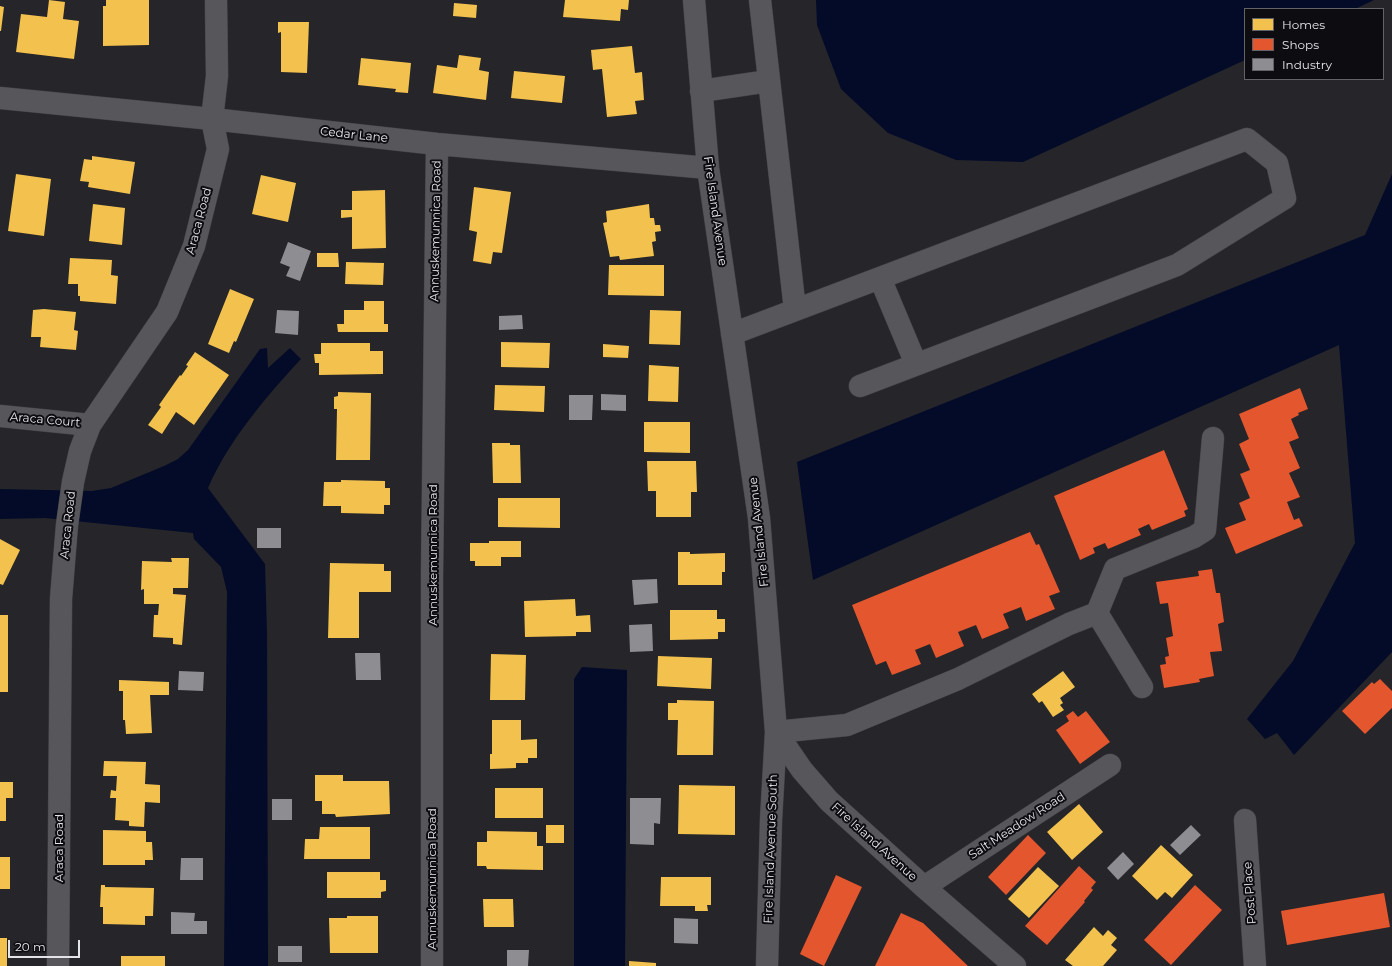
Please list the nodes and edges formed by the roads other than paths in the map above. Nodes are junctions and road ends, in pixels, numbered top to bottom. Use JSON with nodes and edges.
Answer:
{"nodes":[{"id":1,"x":216,"y":0,"type":"edge"},
{"id":2,"x":694,"y":0,"type":"edge"},
{"id":3,"x":760,"y":0,"type":"edge"},
{"id":4,"x":769,"y":81,"type":"junction"},
{"id":5,"x":701,"y":91,"type":"junction"},
{"id":6,"x":0,"y":98,"type":"edge"},
{"id":7,"x":212,"y":119,"type":"junction"},
{"id":8,"x":437,"y":144,"type":"junction"},
{"id":9,"x":708,"y":168,"type":"junction"},
{"id":10,"x":880,"y":278,"type":"junction"},
{"id":11,"x":795,"y":310,"type":"junction"},
{"id":12,"x":732,"y":334,"type":"junction"},
{"id":13,"x":916,"y":364,"type":"junction"},
{"id":14,"x":860,"y":386,"type":"dead end"},
{"id":15,"x":0,"y":416,"type":"edge"},
{"id":16,"x":90,"y":424,"type":"junction"},
{"id":17,"x":1213,"y":438,"type":"dead end"},
{"id":18,"x":1097,"y":613,"type":"junction"},
{"id":19,"x":1142,"y":687,"type":"dead end"},
{"id":20,"x":776,"y":732,"type":"junction"},
{"id":21,"x":1110,"y":765,"type":"dead end"},
{"id":22,"x":1245,"y":820,"type":"dead end"},
{"id":23,"x":924,"y":887,"type":"junction"},
{"id":24,"x":58,"y":966,"type":"edge"},
{"id":25,"x":432,"y":966,"type":"edge"},
{"id":26,"x":767,"y":966,"type":"edge"},
{"id":27,"x":1015,"y":966,"type":"edge"},
{"id":28,"x":1255,"y":966,"type":"edge"}],
"edges":[{"from":1,"to":7,"type":"street","name":"Araca Road"},
{"from":2,"to":5,"type":"street","name":"Fire Island Avenue"},
{"from":3,"to":4,"type":"street"},
{"from":4,"to":5,"type":"street"},
{"from":4,"to":11,"type":"street"},
{"from":5,"to":9,"type":"street","name":"Fire Island Avenue"},
{"from":6,"to":7,"type":"street","name":"Cedar Lane"},
{"from":7,"to":8,"type":"street","name":"Cedar Lane"},
{"from":7,"to":16,"type":"street","name":"Araca Road"},
{"from":8,"to":9,"type":"street","name":"Cedar Lane"},
{"from":8,"to":25,"type":"street","name":"Annuskemunnica Road"},
{"from":9,"to":12,"type":"street","name":"Fire Island Avenue"},
{"from":10,"to":11,"type":"street"},
{"from":10,"to":13,"type":"street"},
{"from":10,"to":13,"type":"street"},
{"from":11,"to":12,"type":"street"},
{"from":12,"to":20,"type":"street","name":"Fire Island Avenue"},
{"from":13,"to":14,"type":"street"},
{"from":15,"to":16,"type":"street","name":"Araca Court"},
{"from":16,"to":24,"type":"street","name":"Araca Road"},
{"from":17,"to":18,"type":"street"},
{"from":18,"to":19,"type":"street"},
{"from":18,"to":20,"type":"street"},
{"from":20,"to":23,"type":"street","name":"Fire Island Avenue"},
{"from":20,"to":26,"type":"street","name":"Fire Island Avenue South"},
{"from":21,"to":23,"type":"street","name":"Salt Meadow Road"},
{"from":22,"to":28,"type":"street","name":"Post Place"},
{"from":23,"to":27,"type":"street","name":"Fire Island Avenue"}]}
